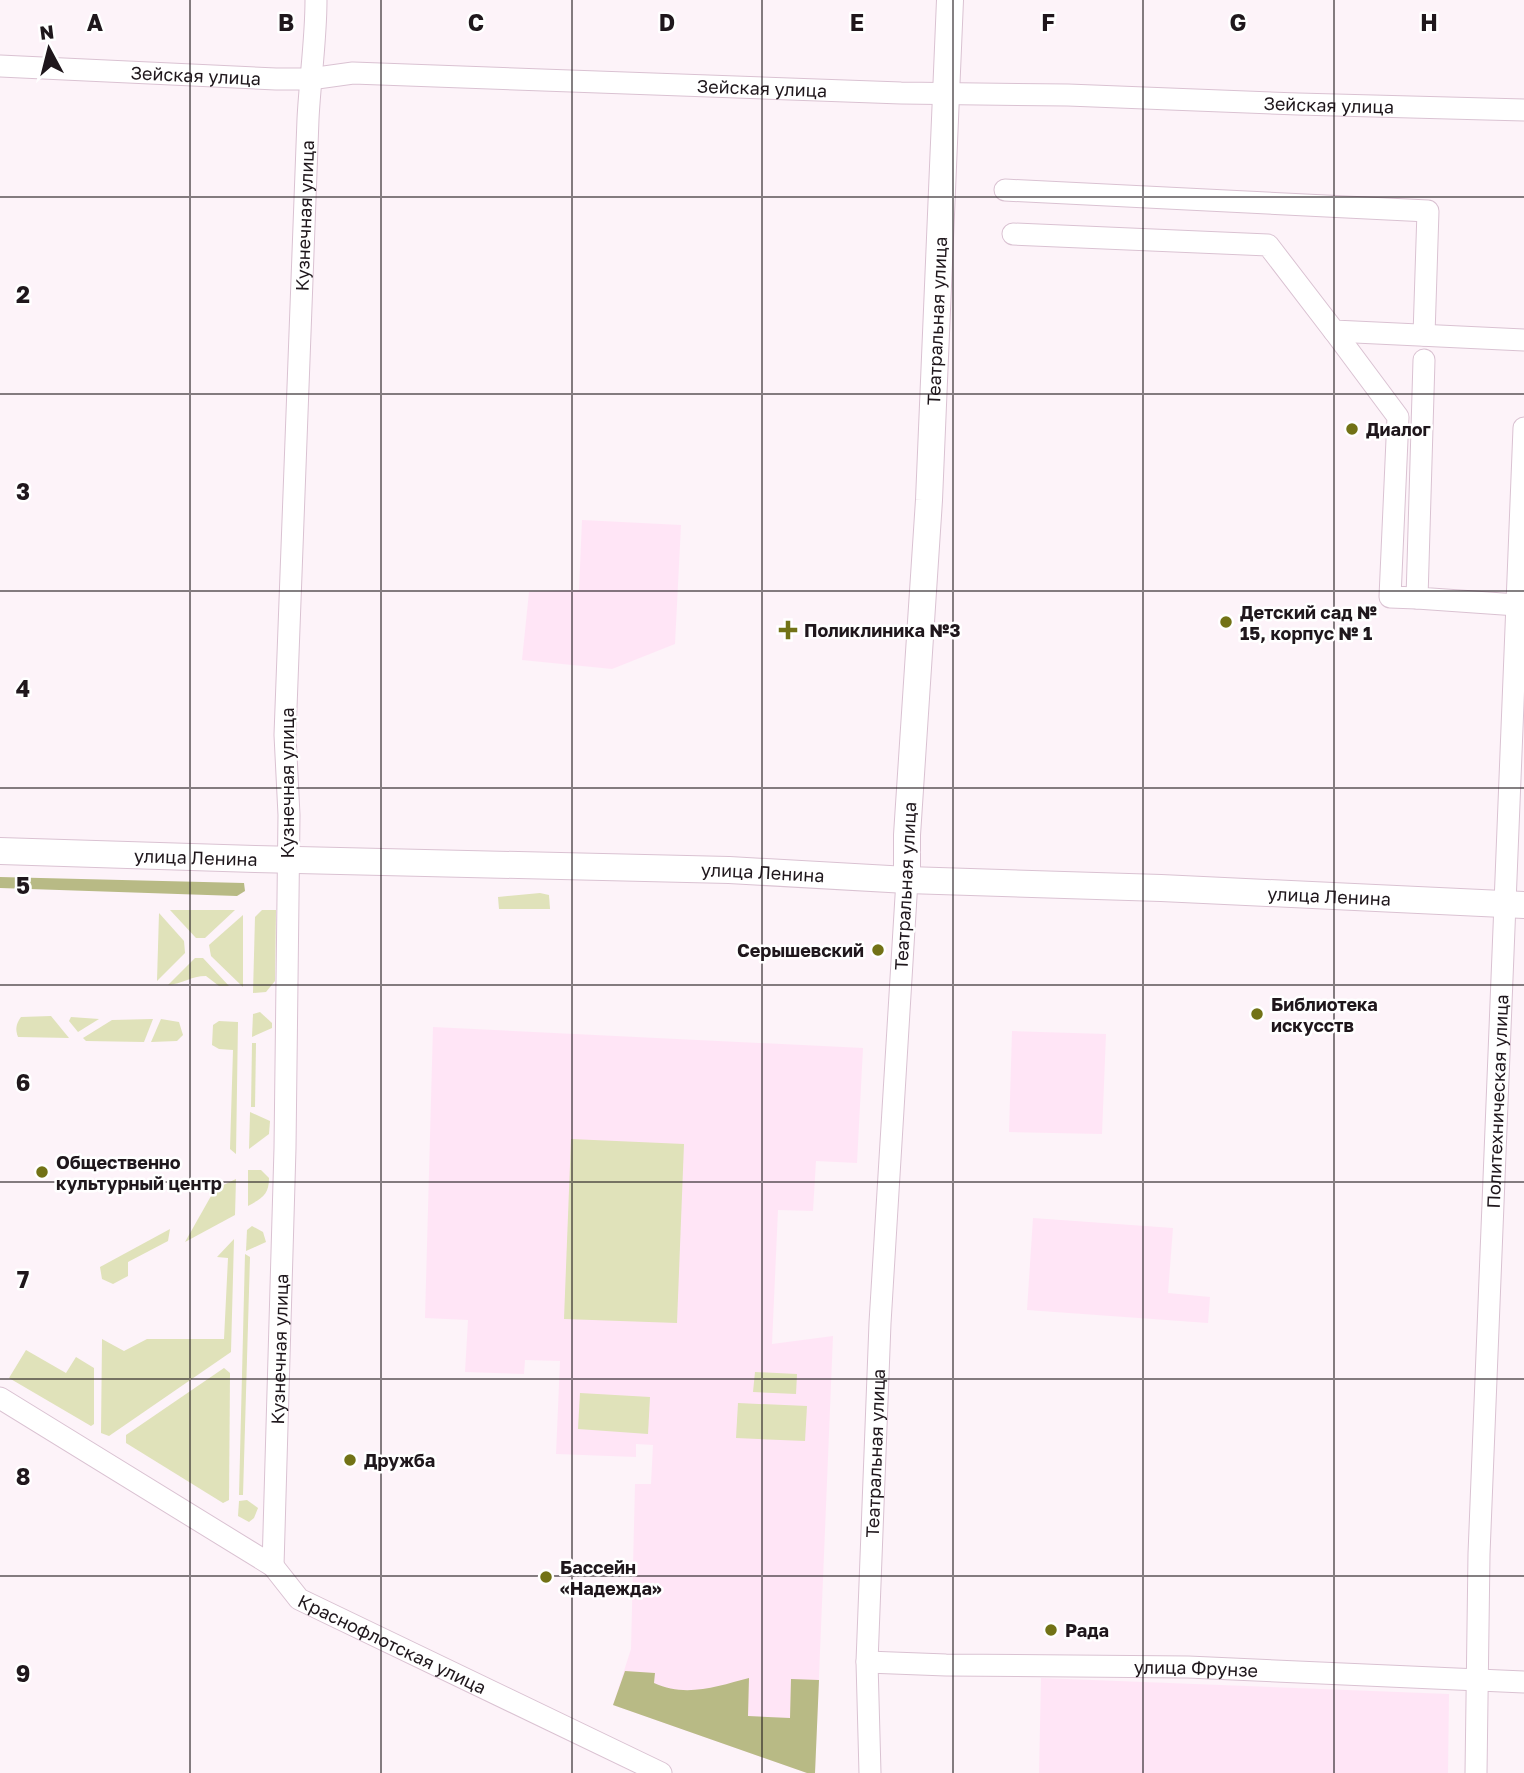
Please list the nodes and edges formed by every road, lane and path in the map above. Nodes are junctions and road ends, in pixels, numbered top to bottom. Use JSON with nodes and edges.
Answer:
{"nodes":[{"id":1,"x":316,"y":0,"type":"edge"},
{"id":2,"x":950,"y":0,"type":"edge"},
{"id":3,"x":0,"y":66,"type":"edge"},
{"id":4,"x":310,"y":79,"type":"junction"},
{"id":5,"x":947,"y":94,"type":"junction"},
{"id":6,"x":1524,"y":110,"type":"edge"},
{"id":7,"x":1005,"y":190,"type":"dead end"},
{"id":8,"x":1013,"y":234,"type":"dead end"},
{"id":9,"x":1334,"y":331,"type":"junction"},
{"id":10,"x":1424,"y":335,"type":"junction"},
{"id":11,"x":1524,"y":340,"type":"edge"},
{"id":12,"x":1424,"y":360,"type":"dead end"},
{"id":13,"x":1524,"y":428,"type":"edge"},
{"id":14,"x":1417,"y":598,"type":"junction"},
{"id":15,"x":1517,"y":605,"type":"junction"},
{"id":16,"x":0,"y":850,"type":"edge"},
{"id":17,"x":287,"y":860,"type":"junction"},
{"id":18,"x":907,"y":880,"type":"junction"},
{"id":19,"x":1515,"y":905,"type":"edge"},
{"id":20,"x":0,"y":1398,"type":"edge"},
{"id":21,"x":273,"y":1566,"type":"junction"},
{"id":22,"x":867,"y":1662,"type":"junction"},
{"id":23,"x":1479,"y":1681,"type":"junction"},
{"id":24,"x":1524,"y":1682,"type":"edge"},
{"id":25,"x":661,"y":1773,"type":"edge"},
{"id":26,"x":870,"y":1773,"type":"edge"},
{"id":27,"x":1476,"y":1773,"type":"edge"}],
"edges":[{"from":1,"to":4,"type":"street","name":"Кузнечная улица"},
{"from":2,"to":5,"type":"main road","name":"Театральная улица"},
{"from":3,"to":4,"type":"street","name":"Зейская улица"},
{"from":4,"to":5,"type":"street","name":"Зейская улица"},
{"from":4,"to":17,"type":"street","name":"Кузнечная улица"},
{"from":5,"to":6,"type":"street","name":"Зейская улица"},
{"from":5,"to":18,"type":"main road","name":"Театральная улица"},
{"from":7,"to":10,"type":"street"},
{"from":8,"to":9,"type":"street"},
{"from":9,"to":10,"type":"street"},
{"from":9,"to":14,"type":"street"},
{"from":10,"to":11,"type":"street"},
{"from":12,"to":14,"type":"street"},
{"from":13,"to":15,"type":"street","name":"Политехническая улица"},
{"from":14,"to":15,"type":"street"},
{"from":15,"to":19,"type":"street","name":"Политехническая улица"},
{"from":16,"to":17,"type":"main road","name":"улица Ленина"},
{"from":17,"to":18,"type":"main road","name":"улица Ленина"},
{"from":17,"to":21,"type":"street","name":"Кузнечная улица"},
{"from":18,"to":19,"type":"main road","name":"улица Ленина"},
{"from":18,"to":22,"type":"street","name":"Театральная улица"},
{"from":19,"to":23,"type":"street","name":"Политехническая улица"},
{"from":20,"to":21,"type":"street","name":"Краснофлотская улица"},
{"from":21,"to":25,"type":"street","name":"Краснофлотская улица"},
{"from":22,"to":23,"type":"street","name":"улица Фрунзе"},
{"from":22,"to":26,"type":"street","name":"Театральная улица"},
{"from":23,"to":24,"type":"street","name":"улица Фрунзе"},
{"from":23,"to":27,"type":"street","name":"Политехническая улица"}]}
